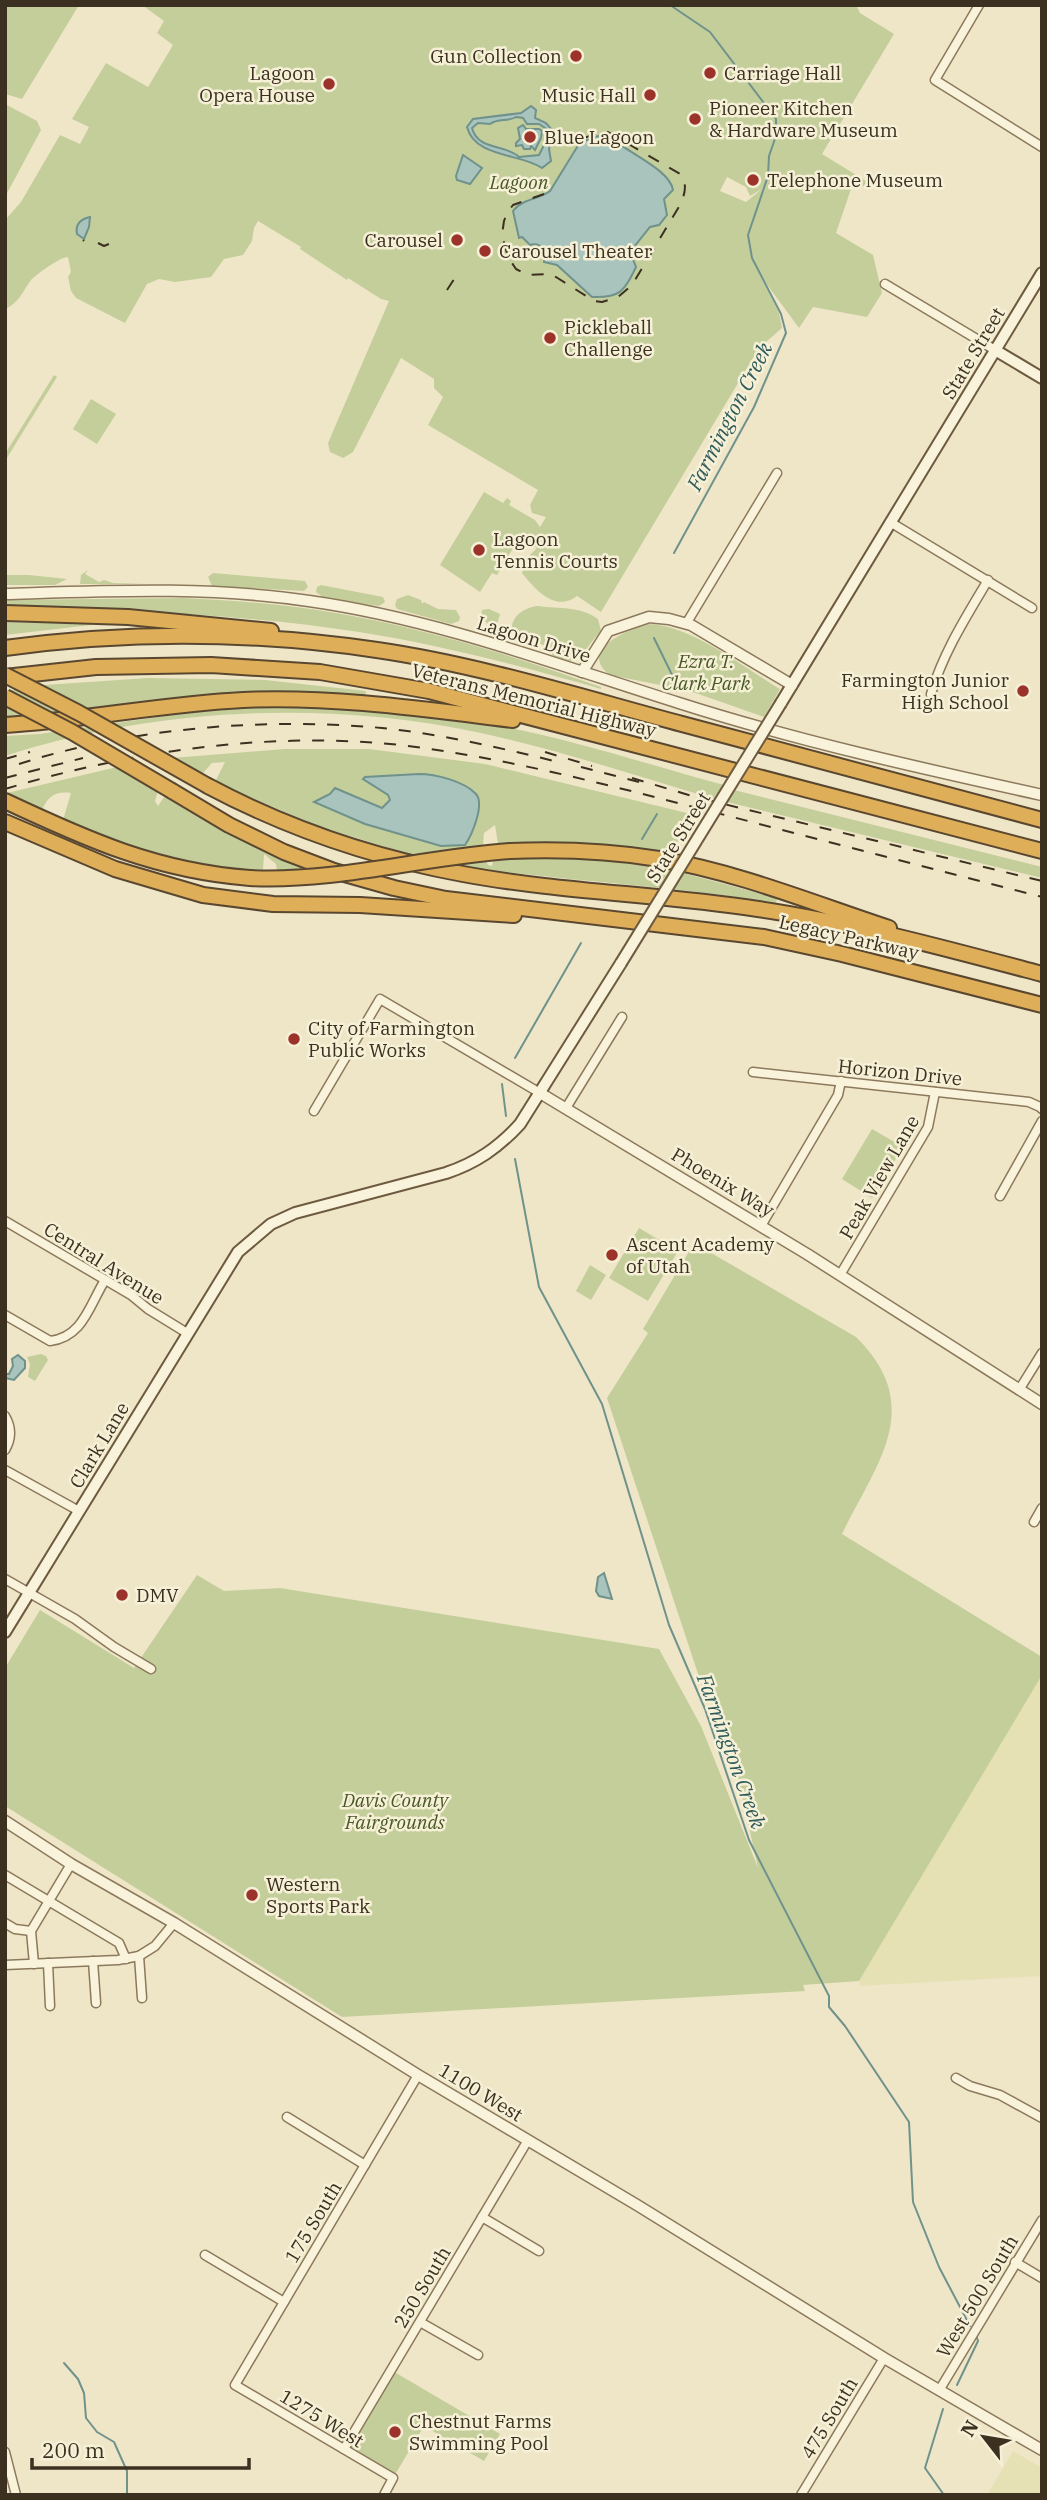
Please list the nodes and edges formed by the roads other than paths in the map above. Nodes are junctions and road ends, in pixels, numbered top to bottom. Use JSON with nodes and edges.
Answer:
{"nodes":[{"id":1,"x":979,"y":5,"type":"edge"},
{"id":2,"x":1042,"y":146,"type":"edge"},
{"id":3,"x":1042,"y":272,"type":"edge"},
{"id":4,"x":885,"y":284,"type":"dead end"},
{"id":5,"x":995,"y":350,"type":"junction"},
{"id":6,"x":1042,"y":378,"type":"edge"},
{"id":7,"x":777,"y":473,"type":"dead end"},
{"id":8,"x":890,"y":522,"type":"junction"},
{"id":9,"x":988,"y":580,"type":"junction"},
{"id":10,"x":5,"y":594,"type":"edge"},
{"id":11,"x":1032,"y":608,"type":"dead end"},
{"id":12,"x":5,"y":613,"type":"edge"},
{"id":13,"x":686,"y":624,"type":"junction"},
{"id":14,"x":5,"y":648,"type":"edge"},
{"id":15,"x":379,"y":650,"type":"junction"},
{"id":16,"x":582,"y":672,"type":"junction"},
{"id":17,"x":5,"y":676,"type":"edge"},
{"id":18,"x":792,"y":685,"type":"junction"},
{"id":19,"x":931,"y":694,"type":"dead end"},
{"id":20,"x":5,"y":697,"type":"edge"},
{"id":21,"x":5,"y":724,"type":"edge"},
{"id":22,"x":566,"y":727,"type":"junction"},
{"id":23,"x":1042,"y":795,"type":"edge"},
{"id":24,"x":5,"y":801,"type":"edge"},
{"id":25,"x":1042,"y":820,"type":"edge"},
{"id":26,"x":5,"y":822,"type":"edge"},
{"id":27,"x":1042,"y":851,"type":"edge"},
{"id":28,"x":645,"y":922,"type":"junction"},
{"id":29,"x":970,"y":955,"type":"junction"},
{"id":30,"x":1042,"y":974,"type":"edge"},
{"id":31,"x":1042,"y":1005,"type":"edge"},
{"id":32,"x":622,"y":1017,"type":"dead end"},
{"id":33,"x":753,"y":1072,"type":"dead end"},
{"id":34,"x":841,"y":1081,"type":"junction"},
{"id":35,"x":935,"y":1092,"type":"junction"},
{"id":36,"x":540,"y":1093,"type":"junction"},
{"id":37,"x":566,"y":1108,"type":"junction"},
{"id":38,"x":1042,"y":1110,"type":"edge"},
{"id":39,"x":314,"y":1111,"type":"dead end"},
{"id":40,"x":1042,"y":1121,"type":"edge"},
{"id":41,"x":1000,"y":1196,"type":"dead end"},
{"id":42,"x":5,"y":1221,"type":"edge"},
{"id":43,"x":761,"y":1226,"type":"junction"},
{"id":44,"x":222,"y":1275,"type":"joint"},
{"id":45,"x":840,"y":1275,"type":"junction"},
{"id":46,"x":104,"y":1280,"type":"junction"},
{"id":47,"x":5,"y":1315,"type":"edge"},
{"id":48,"x":187,"y":1333,"type":"junction"},
{"id":49,"x":1042,"y":1353,"type":"edge"},
{"id":50,"x":1019,"y":1390,"type":"junction"},
{"id":51,"x":1042,"y":1404,"type":"edge"},
{"id":52,"x":5,"y":1416,"type":"edge"},
{"id":53,"x":5,"y":1450,"type":"edge"},
{"id":54,"x":5,"y":1470,"type":"edge"},
{"id":55,"x":1042,"y":1508,"type":"edge"},
{"id":56,"x":79,"y":1511,"type":"junction"},
{"id":57,"x":1034,"y":1522,"type":"dead end"},
{"id":58,"x":5,"y":1578,"type":"edge"},
{"id":59,"x":29,"y":1593,"type":"junction"},
{"id":60,"x":5,"y":1632,"type":"edge"},
{"id":61,"x":151,"y":1670,"type":"dead end"},
{"id":62,"x":5,"y":1821,"type":"edge"},
{"id":63,"x":71,"y":1864,"type":"junction"},
{"id":64,"x":5,"y":1875,"type":"edge"},
{"id":65,"x":48,"y":1901,"type":"junction"},
{"id":66,"x":5,"y":1923,"type":"edge"},
{"id":67,"x":174,"y":1923,"type":"junction"},
{"id":68,"x":31,"y":1931,"type":"junction"},
{"id":69,"x":139,"y":1956,"type":"junction"},
{"id":70,"x":126,"y":1959,"type":"junction"},
{"id":71,"x":93,"y":1961,"type":"junction"},
{"id":72,"x":48,"y":1963,"type":"junction"},
{"id":73,"x":34,"y":1964,"type":"junction"},
{"id":74,"x":5,"y":1965,"type":"edge"},
{"id":75,"x":142,"y":1998,"type":"dead end"},
{"id":76,"x":96,"y":2003,"type":"dead end"},
{"id":77,"x":50,"y":2006,"type":"dead end"},
{"id":78,"x":418,"y":2075,"type":"junction"},
{"id":79,"x":956,"y":2078,"type":"dead end"},
{"id":80,"x":288,"y":2118,"type":"dead end"},
{"id":81,"x":1042,"y":2119,"type":"edge"},
{"id":82,"x":528,"y":2140,"type":"junction"},
{"id":83,"x":365,"y":2165,"type":"junction"},
{"id":84,"x":482,"y":2217,"type":"junction"},
{"id":85,"x":1042,"y":2220,"type":"edge"},
{"id":86,"x":538,"y":2251,"type":"dead end"},
{"id":87,"x":205,"y":2255,"type":"dead end"},
{"id":88,"x":1015,"y":2262,"type":"junction"},
{"id":89,"x":1042,"y":2278,"type":"edge"},
{"id":90,"x":284,"y":2302,"type":"junction"},
{"id":91,"x":420,"y":2322,"type":"junction"},
{"id":92,"x":478,"y":2355,"type":"dead end"},
{"id":93,"x":884,"y":2358,"type":"junction"},
{"id":94,"x":235,"y":2385,"type":"joint"},
{"id":95,"x":940,"y":2389,"type":"junction"},
{"id":96,"x":344,"y":2449,"type":"junction"},
{"id":97,"x":1042,"y":2450,"type":"edge"},
{"id":98,"x":5,"y":2452,"type":"edge"},
{"id":99,"x":805,"y":2493,"type":"edge"},
{"id":100,"x":16,"y":2495,"type":"edge"},
{"id":101,"x":384,"y":2495,"type":"edge"}],
"edges":[{"from":1,"to":2,"type":"street"},
{"from":3,"to":5,"type":"main road","name":"State Street"},
{"from":4,"to":5,"type":"street"},
{"from":5,"to":6,"type":"main road"},
{"from":5,"to":8,"type":"main road","name":"State Street"},
{"from":7,"to":13,"type":"street"},
{"from":8,"to":9,"type":"street"},
{"from":8,"to":18,"type":"main road","name":"State Street"},
{"from":9,"to":11,"type":"street"},
{"from":9,"to":19,"type":"street"},
{"from":10,"to":16,"type":"street","name":"Lagoon Drive"},
{"from":12,"to":15,"type":"highway"},
{"from":13,"to":16,"type":"street"},
{"from":13,"to":18,"type":"street"},
{"from":14,"to":15,"type":"highway","name":"Veterans Memorial Highway"},
{"from":15,"to":25,"type":"highway","name":"Veterans Memorial Highway"},
{"from":16,"to":23,"type":"street","name":"Lagoon Drive"},
{"from":17,"to":22,"type":"highway","name":"Veterans Memorial Highway"},
{"from":17,"to":29,"type":"highway","bridge":true},
{"from":18,"to":36,"type":"main road","name":"State Street","bridge":true},
{"from":20,"to":28,"type":"highway","bridge":true},
{"from":21,"to":22,"type":"highway"},
{"from":22,"to":27,"type":"highway","name":"Veterans Memorial Highway"},
{"from":24,"to":29,"type":"highway","bridge":true},
{"from":26,"to":28,"type":"highway"},
{"from":28,"to":31,"type":"highway","name":"Legacy Parkway"},
{"from":29,"to":30,"type":"highway"},
{"from":32,"to":37,"type":"street"},
{"from":33,"to":34,"type":"street","name":"Horizon Drive"},
{"from":34,"to":35,"type":"street","name":"Horizon Drive"},
{"from":34,"to":43,"type":"street"},
{"from":35,"to":38,"type":"street","name":"Horizon Drive"},
{"from":35,"to":45,"type":"street","name":"Peak View Lane"},
{"from":36,"to":37,"type":"street","name":"Phoenix Way"},
{"from":36,"to":39,"type":"street","name":"Phoenix Way"},
{"from":36,"to":44,"type":"main road","name":"State Street"},
{"from":37,"to":43,"type":"street","name":"Phoenix Way"},
{"from":40,"to":41,"type":"street"},
{"from":42,"to":46,"type":"street","name":"Central Avenue"},
{"from":43,"to":45,"type":"street","name":"Phoenix Way"},
{"from":44,"to":48,"type":"main road","name":"Clark Lane"},
{"from":45,"to":50,"type":"street","name":"Phoenix Way"},
{"from":46,"to":47,"type":"street"},
{"from":46,"to":48,"type":"street","name":"Central Avenue"},
{"from":48,"to":56,"type":"main road","name":"Clark Lane"},
{"from":49,"to":50,"type":"street"},
{"from":50,"to":51,"type":"street","name":"Phoenix Way"},
{"from":52,"to":53,"type":"street"},
{"from":54,"to":56,"type":"street"},
{"from":55,"to":57,"type":"street"},
{"from":56,"to":59,"type":"main road","name":"Clark Lane"},
{"from":58,"to":59,"type":"street"},
{"from":59,"to":60,"type":"main road","name":"Clark Lane"},
{"from":59,"to":61,"type":"street"},
{"from":62,"to":63,"type":"street","name":"1100 West"},
{"from":63,"to":65,"type":"street"},
{"from":63,"to":67,"type":"street","name":"1100 West"},
{"from":64,"to":65,"type":"street"},
{"from":65,"to":68,"type":"street"},
{"from":65,"to":70,"type":"street"},
{"from":66,"to":68,"type":"street"},
{"from":67,"to":69,"type":"street"},
{"from":67,"to":78,"type":"street","name":"1100 West"},
{"from":68,"to":73,"type":"street"},
{"from":69,"to":70,"type":"street"},
{"from":69,"to":75,"type":"street"},
{"from":70,"to":71,"type":"street"},
{"from":71,"to":72,"type":"street"},
{"from":71,"to":76,"type":"street"},
{"from":72,"to":73,"type":"street"},
{"from":72,"to":77,"type":"street"},
{"from":73,"to":74,"type":"street"},
{"from":78,"to":82,"type":"street","name":"1100 West"},
{"from":78,"to":83,"type":"street","name":"175 South"},
{"from":79,"to":81,"type":"street"},
{"from":80,"to":83,"type":"street"},
{"from":82,"to":84,"type":"street","name":"250 South"},
{"from":82,"to":93,"type":"street","name":"1100 West"},
{"from":83,"to":90,"type":"street","name":"175 South"},
{"from":84,"to":86,"type":"street"},
{"from":84,"to":91,"type":"street","name":"250 South"},
{"from":85,"to":88,"type":"street","name":"West 500 South"},
{"from":87,"to":90,"type":"street"},
{"from":88,"to":89,"type":"street"},
{"from":88,"to":95,"type":"street","name":"West 500 South"},
{"from":90,"to":94,"type":"street","name":"175 South"},
{"from":91,"to":92,"type":"street"},
{"from":91,"to":96,"type":"street","name":"250 South"},
{"from":93,"to":95,"type":"street","name":"1100 West"},
{"from":93,"to":99,"type":"street","name":"475 South"},
{"from":94,"to":96,"type":"street","name":"1275 West"},
{"from":95,"to":97,"type":"street","name":"1100 West"},
{"from":96,"to":101,"type":"street","name":"1275 West"},
{"from":98,"to":100,"type":"street"}]}
